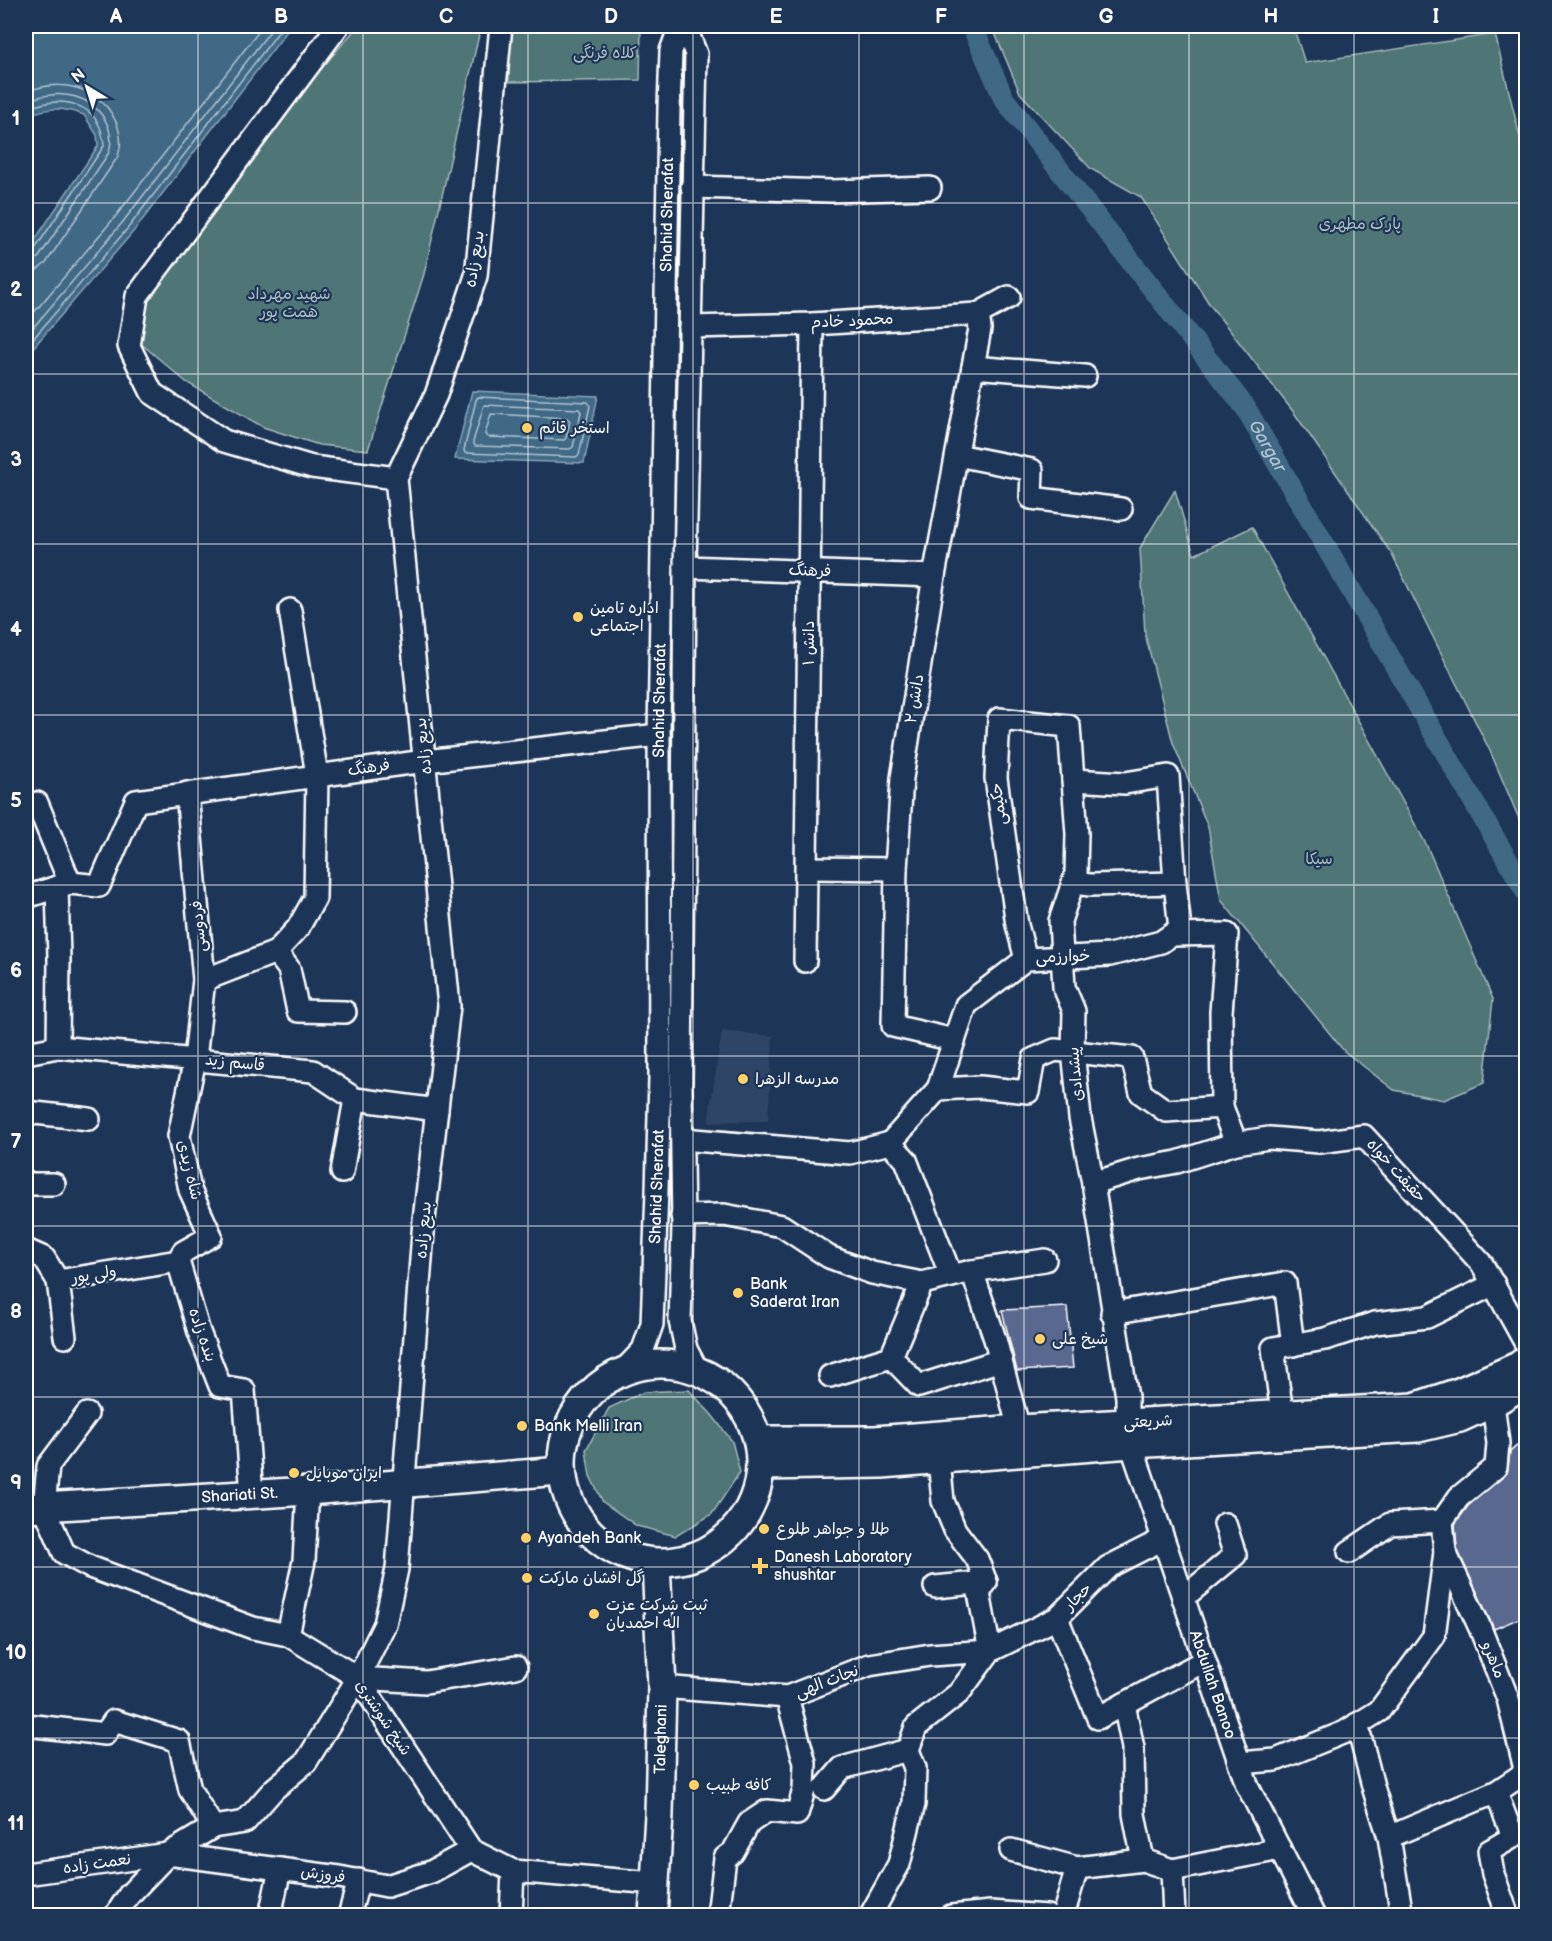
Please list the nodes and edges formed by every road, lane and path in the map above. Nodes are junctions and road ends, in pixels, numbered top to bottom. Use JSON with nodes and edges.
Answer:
{"nodes":[{"id":1,"x":338,"y":26,"type":"edge"},
{"id":2,"x":501,"y":26,"type":"edge"},
{"id":3,"x":680,"y":26,"type":"edge"},
{"id":4,"x":686,"y":26,"type":"edge"},
{"id":5,"x":692,"y":188,"type":"junction"},
{"id":6,"x":930,"y":188,"type":"dead end"},
{"id":7,"x":668,"y":216,"type":"junction"},
{"id":8,"x":692,"y":217,"type":"junction"},
{"id":9,"x":1009,"y":297,"type":"dead end"},
{"id":10,"x":978,"y":314,"type":"junction"},
{"id":11,"x":812,"y":324,"type":"junction"},
{"id":12,"x":690,"y":327,"type":"junction"},
{"id":13,"x":973,"y":367,"type":"junction"},
{"id":14,"x":1085,"y":376,"type":"dead end"},
{"id":15,"x":957,"y":455,"type":"junction"},
{"id":16,"x":396,"y":478,"type":"junction"},
{"id":17,"x":1121,"y":509,"type":"dead end"},
{"id":18,"x":685,"y":567,"type":"junction"},
{"id":19,"x":809,"y":571,"type":"junction"},
{"id":20,"x":934,"y":576,"type":"junction"},
{"id":21,"x":290,"y":610,"type":"dead end"},
{"id":22,"x":1069,"y":726,"type":"joint"},
{"id":23,"x":659,"y":735,"type":"junction"},
{"id":24,"x":425,"y":761,"type":"junction"},
{"id":25,"x":317,"y":775,"type":"junction"},
{"id":26,"x":1073,"y":780,"type":"junction"},
{"id":27,"x":187,"y":793,"type":"junction"},
{"id":28,"x":37,"y":803,"type":"dead end"},
{"id":29,"x":807,"y":868,"type":"junction"},
{"id":30,"x":896,"y":869,"type":"junction"},
{"id":31,"x":1073,"y":883,"type":"junction"},
{"id":32,"x":1175,"y":883,"type":"junction"},
{"id":33,"x":64,"y":885,"type":"junction"},
{"id":34,"x":26,"y":897,"type":"edge"},
{"id":35,"x":1172,"y":934,"type":"junction"},
{"id":36,"x":276,"y":952,"type":"junction"},
{"id":37,"x":1026,"y":958,"type":"junction"},
{"id":38,"x":1062,"y":958,"type":"junction"},
{"id":39,"x":805,"y":961,"type":"dead end"},
{"id":40,"x":204,"y":980,"type":"junction"},
{"id":41,"x":345,"y":1012,"type":"dead end"},
{"id":42,"x":954,"y":1040,"type":"junction"},
{"id":43,"x":58,"y":1047,"type":"junction"},
{"id":44,"x":1073,"y":1051,"type":"junction"},
{"id":45,"x":26,"y":1053,"type":"edge"},
{"id":46,"x":195,"y":1059,"type":"junction"},
{"id":47,"x":938,"y":1089,"type":"junction"},
{"id":48,"x":355,"y":1099,"type":"junction"},
{"id":49,"x":1222,"y":1107,"type":"junction"},
{"id":50,"x":437,"y":1110,"type":"junction"},
{"id":51,"x":26,"y":1112,"type":"edge"},
{"id":52,"x":89,"y":1119,"type":"dead end"},
{"id":53,"x":681,"y":1139,"type":"junction"},
{"id":54,"x":890,"y":1143,"type":"junction"},
{"id":55,"x":1236,"y":1143,"type":"junction"},
{"id":56,"x":342,"y":1172,"type":"dead end"},
{"id":57,"x":1093,"y":1183,"type":"junction"},
{"id":58,"x":26,"y":1184,"type":"edge"},
{"id":59,"x":54,"y":1184,"type":"dead end"},
{"id":60,"x":682,"y":1216,"type":"junction"},
{"id":61,"x":26,"y":1250,"type":"edge"},
{"id":62,"x":1045,"y":1260,"type":"dead end"},
{"id":63,"x":178,"y":1261,"type":"junction"},
{"id":64,"x":972,"y":1271,"type":"junction"},
{"id":65,"x":951,"y":1276,"type":"junction"},
{"id":66,"x":58,"y":1281,"type":"junction"},
{"id":67,"x":922,"y":1283,"type":"junction"},
{"id":68,"x":1494,"y":1284,"type":"junction"},
{"id":69,"x":1112,"y":1313,"type":"junction"},
{"id":70,"x":65,"y":1337,"type":"dead end"},
{"id":71,"x":1527,"y":1344,"type":"edge"},
{"id":72,"x":1293,"y":1345,"type":"junction"},
{"id":73,"x":891,"y":1357,"type":"junction"},
{"id":74,"x":1001,"y":1360,"type":"junction"},
{"id":75,"x":1527,"y":1360,"type":"edge"},
{"id":76,"x":697,"y":1370,"type":"junction"},
{"id":77,"x":623,"y":1371,"type":"junction"},
{"id":78,"x":830,"y":1376,"type":"dead end"},
{"id":79,"x":1527,"y":1383,"type":"edge"},
{"id":80,"x":1493,"y":1403,"type":"junction"},
{"id":81,"x":1282,"y":1413,"type":"junction"},
{"id":82,"x":87,"y":1414,"type":"dead end"},
{"id":83,"x":1019,"y":1429,"type":"junction"},
{"id":84,"x":1129,"y":1434,"type":"junction"},
{"id":85,"x":760,"y":1453,"type":"junction"},
{"id":86,"x":939,"y":1460,"type":"junction"},
{"id":87,"x":561,"y":1471,"type":"junction"},
{"id":88,"x":405,"y":1482,"type":"junction"},
{"id":89,"x":308,"y":1491,"type":"junction"},
{"id":90,"x":252,"y":1495,"type":"junction"},
{"id":91,"x":35,"y":1508,"type":"edge"},
{"id":92,"x":1442,"y":1521,"type":"junction"},
{"id":93,"x":1225,"y":1524,"type":"dead end"},
{"id":94,"x":1163,"y":1539,"type":"junction"},
{"id":95,"x":1349,"y":1552,"type":"dead end"},
{"id":96,"x":1445,"y":1552,"type":"junction"},
{"id":97,"x":656,"y":1563,"type":"junction"},
{"id":98,"x":986,"y":1582,"type":"junction"},
{"id":99,"x":935,"y":1587,"type":"dead end"},
{"id":100,"x":1183,"y":1598,"type":"junction"},
{"id":101,"x":1057,"y":1618,"type":"junction"},
{"id":102,"x":288,"y":1635,"type":"junction"},
{"id":103,"x":990,"y":1651,"type":"junction"},
{"id":104,"x":1204,"y":1661,"type":"junction"},
{"id":105,"x":516,"y":1667,"type":"dead end"},
{"id":106,"x":358,"y":1678,"type":"junction"},
{"id":107,"x":662,"y":1687,"type":"junction"},
{"id":108,"x":787,"y":1697,"type":"junction"},
{"id":109,"x":1124,"y":1704,"type":"junction"},
{"id":110,"x":1357,"y":1724,"type":"junction"},
{"id":111,"x":26,"y":1725,"type":"edge"},
{"id":112,"x":908,"y":1750,"type":"junction"},
{"id":113,"x":1239,"y":1763,"type":"junction"},
{"id":114,"x":1526,"y":1772,"type":"edge"},
{"id":115,"x":824,"y":1789,"type":"dead end"},
{"id":116,"x":1496,"y":1792,"type":"junction"},
{"id":117,"x":213,"y":1827,"type":"junction"},
{"id":118,"x":1389,"y":1838,"type":"junction"},
{"id":119,"x":1280,"y":1849,"type":"junction"},
{"id":120,"x":471,"y":1850,"type":"junction"},
{"id":121,"x":1011,"y":1850,"type":"dead end"},
{"id":122,"x":168,"y":1854,"type":"junction"},
{"id":123,"x":1143,"y":1860,"type":"junction"},
{"id":124,"x":1077,"y":1868,"type":"junction"},
{"id":125,"x":280,"y":1869,"type":"junction"},
{"id":126,"x":1172,"y":1870,"type":"junction"},
{"id":127,"x":513,"y":1871,"type":"junction"},
{"id":128,"x":26,"y":1874,"type":"edge"},
{"id":129,"x":359,"y":1880,"type":"junction"},
{"id":130,"x":654,"y":1883,"type":"junction"},
{"id":131,"x":1041,"y":1915,"type":"edge"},
{"id":132,"x":115,"y":1916,"type":"edge"},
{"id":133,"x":270,"y":1916,"type":"edge"},
{"id":134,"x":349,"y":1916,"type":"edge"},
{"id":135,"x":512,"y":1916,"type":"edge"},
{"id":136,"x":653,"y":1916,"type":"edge"},
{"id":137,"x":718,"y":1916,"type":"edge"},
{"id":138,"x":870,"y":1916,"type":"edge"},
{"id":139,"x":951,"y":1916,"type":"edge"},
{"id":140,"x":1047,"y":1916,"type":"edge"},
{"id":141,"x":1063,"y":1916,"type":"edge"},
{"id":142,"x":1174,"y":1916,"type":"edge"},
{"id":143,"x":1314,"y":1916,"type":"edge"},
{"id":144,"x":1401,"y":1916,"type":"edge"},
{"id":145,"x":1508,"y":1916,"type":"edge"}],
"edges":[{"from":1,"to":16,"type":"street"},
{"from":2,"to":16,"type":"street","name":"بدیع زاده"},
{"from":3,"to":7,"type":"street","name":"Shahid Sherafat"},
{"from":4,"to":5,"type":"street","name":"Shahid Sherafat"},
{"from":5,"to":6,"type":"street"},
{"from":5,"to":8,"type":"street","name":"Shahid Sherafat"},
{"from":7,"to":8,"type":"street"},
{"from":7,"to":23,"type":"street","name":"Shahid Sherafat"},
{"from":8,"to":12,"type":"street","name":"Shahid Sherafat"},
{"from":9,"to":10,"type":"street","name":"محمود خادم"},
{"from":10,"to":11,"type":"street","name":"محمود خادم"},
{"from":10,"to":13,"type":"street","name":"دانش ۲"},
{"from":11,"to":12,"type":"street","name":"محمود خادم"},
{"from":11,"to":19,"type":"street","name":"دانش ۱"},
{"from":12,"to":18,"type":"street","name":"Shahid Sherafat"},
{"from":13,"to":14,"type":"street"},
{"from":13,"to":15,"type":"street","name":"دانش ۲"},
{"from":15,"to":17,"type":"street"},
{"from":15,"to":20,"type":"street","name":"دانش ۲"},
{"from":16,"to":24,"type":"street","name":"بدیع زاده"},
{"from":18,"to":19,"type":"street","name":"فرهنگ"},
{"from":18,"to":53,"type":"street","name":"Shahid Sherafat"},
{"from":19,"to":20,"type":"street","name":"فرهنگ"},
{"from":19,"to":29,"type":"street","name":"دانش ۱"},
{"from":20,"to":30,"type":"street","name":"دانش ۲"},
{"from":21,"to":25,"type":"street"},
{"from":22,"to":26,"type":"street","name":"پیشدادی"},
{"from":22,"to":37,"type":"street","name":"حکیمی"},
{"from":23,"to":24,"type":"street","name":"فرهنگ"},
{"from":23,"to":77,"type":"street","name":"Shahid Sherafat"},
{"from":24,"to":25,"type":"street","name":"فرهنگ"},
{"from":24,"to":50,"type":"street","name":"بدیع زاده"},
{"from":25,"to":27,"type":"street","name":"فرهنگ"},
{"from":25,"to":36,"type":"street"},
{"from":26,"to":31,"type":"street","name":"پیشدادی"},
{"from":26,"to":32,"type":"street"},
{"from":27,"to":33,"type":"street","name":"فرهنگ"},
{"from":27,"to":40,"type":"street","name":"فردوسی"},
{"from":28,"to":33,"type":"street"},
{"from":29,"to":30,"type":"street"},
{"from":29,"to":39,"type":"street","name":"دانش ۱"},
{"from":30,"to":42,"type":"street","name":"دانش ۲"},
{"from":31,"to":32,"type":"street"},
{"from":31,"to":38,"type":"street","name":"پیشدادی"},
{"from":32,"to":35,"type":"street"},
{"from":33,"to":34,"type":"street"},
{"from":33,"to":43,"type":"street"},
{"from":35,"to":38,"type":"street","name":"خوارزمی"},
{"from":35,"to":49,"type":"street"},
{"from":36,"to":40,"type":"street"},
{"from":36,"to":41,"type":"street"},
{"from":37,"to":38,"type":"street","name":"خوارزمی"},
{"from":37,"to":42,"type":"street","name":"خوارزمی"},
{"from":38,"to":44,"type":"street","name":"پیشدادی"},
{"from":40,"to":46,"type":"street","name":"فردوسی"},
{"from":42,"to":47,"type":"street","name":"خوارزمی"},
{"from":43,"to":45,"type":"street","name":"قاسم زید"},
{"from":43,"to":46,"type":"street","name":"قاسم زید"},
{"from":44,"to":47,"type":"street"},
{"from":44,"to":49,"type":"street"},
{"from":44,"to":57,"type":"street","name":"پیشدادی"},
{"from":46,"to":48,"type":"street","name":"قاسم زید"},
{"from":46,"to":63,"type":"street","name":"شاه زیدی"},
{"from":47,"to":54,"type":"street"},
{"from":48,"to":50,"type":"street","name":"قاسم زید"},
{"from":48,"to":56,"type":"street"},
{"from":49,"to":55,"type":"street"},
{"from":50,"to":88,"type":"street","name":"بدیع زاده"},
{"from":51,"to":52,"type":"street"},
{"from":53,"to":54,"type":"street"},
{"from":53,"to":60,"type":"street","name":"Shahid Sherafat"},
{"from":54,"to":65,"type":"street"},
{"from":55,"to":57,"type":"street","name":"حقیقت خواه"},
{"from":55,"to":68,"type":"street","name":"حقیقت خواه"},
{"from":57,"to":69,"type":"street","name":"پیشدادی"},
{"from":58,"to":59,"type":"street"},
{"from":60,"to":67,"type":"street"},
{"from":60,"to":76,"type":"street","name":"Shahid Sherafat"},
{"from":61,"to":66,"type":"street","name":"ولی پور"},
{"from":62,"to":64,"type":"street"},
{"from":63,"to":66,"type":"street","name":"ولی پور"},
{"from":63,"to":90,"type":"street","name":"بنده زاده"},
{"from":64,"to":65,"type":"street"},
{"from":64,"to":74,"type":"street"},
{"from":65,"to":67,"type":"street"},
{"from":66,"to":70,"type":"street"},
{"from":67,"to":73,"type":"street"},
{"from":68,"to":71,"type":"street","name":"حقیقت خواه"},
{"from":68,"to":72,"type":"street"},
{"from":69,"to":72,"type":"street"},
{"from":69,"to":84,"type":"street","name":"پیشدادی"},
{"from":72,"to":81,"type":"street"},
{"from":73,"to":74,"type":"street"},
{"from":73,"to":78,"type":"street"},
{"from":74,"to":83,"type":"street"},
{"from":75,"to":81,"type":"main road","name":"شریعتی"},
{"from":76,"to":77,"type":"main road"},
{"from":76,"to":85,"type":"main road"},
{"from":77,"to":87,"type":"main road"},
{"from":79,"to":80,"type":"main road","name":"شریعتی"},
{"from":80,"to":84,"type":"main road","name":"شریعتی"},
{"from":80,"to":92,"type":"street"},
{"from":81,"to":84,"type":"main road","name":"شریعتی"},
{"from":82,"to":91,"type":"street"},
{"from":83,"to":84,"type":"main road","name":"شریعتی"},
{"from":83,"to":85,"type":"main road","name":"شریعتی"},
{"from":84,"to":86,"type":"main road","name":"شریعتی"},
{"from":84,"to":94,"type":"street","name":"Abdullah Banoo"},
{"from":85,"to":86,"type":"main road","name":"شریعتی"},
{"from":85,"to":97,"type":"main road"},
{"from":86,"to":98,"type":"street"},
{"from":87,"to":88,"type":"main road","name":"Shariati St."},
{"from":87,"to":97,"type":"main road"},
{"from":88,"to":89,"type":"main road","name":"Shariati St."},
{"from":88,"to":106,"type":"street","name":"بدیع زاده"},
{"from":89,"to":90,"type":"main road","name":"Shariati St."},
{"from":89,"to":102,"type":"street"},
{"from":90,"to":91,"type":"main road","name":"Shariati St."},
{"from":91,"to":102,"type":"street","name":"شیخ شوشتری"},
{"from":92,"to":95,"type":"street"},
{"from":92,"to":96,"type":"street"},
{"from":93,"to":100,"type":"street"},
{"from":94,"to":100,"type":"street","name":"Abdullah Banoo"},
{"from":94,"to":101,"type":"street","name":"حجار"},
{"from":96,"to":110,"type":"street"},
{"from":96,"to":114,"type":"street","name":"ماهرو"},
{"from":97,"to":107,"type":"main road","name":"Taleghani"},
{"from":98,"to":99,"type":"street"},
{"from":98,"to":103,"type":"street"},
{"from":100,"to":104,"type":"street","name":"Abdullah Banoo"},
{"from":101,"to":103,"type":"street","name":"حجار"},
{"from":101,"to":109,"type":"street"},
{"from":102,"to":106,"type":"street","name":"شیخ شوشتری"},
{"from":103,"to":108,"type":"street","name":"نجات الهی"},
{"from":103,"to":112,"type":"street"},
{"from":104,"to":109,"type":"street"},
{"from":104,"to":113,"type":"street","name":"Abdullah Banoo"},
{"from":105,"to":106,"type":"street"},
{"from":106,"to":117,"type":"street","name":"بدیع زاده"},
{"from":106,"to":120,"type":"street","name":"شیخ شوشتری"},
{"from":107,"to":108,"type":"street","name":"نجات الهی"},
{"from":107,"to":130,"type":"main road","name":"Taleghani"},
{"from":108,"to":137,"type":"street"},
{"from":109,"to":123,"type":"street"},
{"from":110,"to":113,"type":"street"},
{"from":110,"to":118,"type":"street"},
{"from":111,"to":117,"type":"street"},
{"from":112,"to":115,"type":"street"},
{"from":112,"to":138,"type":"street"},
{"from":113,"to":119,"type":"street","name":"Abdullah Banoo"},
{"from":114,"to":116,"type":"street"},
{"from":116,"to":118,"type":"street"},
{"from":116,"to":145,"type":"street"},
{"from":117,"to":122,"type":"street"},
{"from":118,"to":144,"type":"street"},
{"from":119,"to":126,"type":"street"},
{"from":119,"to":143,"type":"street","name":"Abdullah Banoo"},
{"from":120,"to":127,"type":"street"},
{"from":120,"to":129,"type":"street","name":"فروزش"},
{"from":121,"to":124,"type":"street"},
{"from":122,"to":125,"type":"street","name":"فروزش"},
{"from":122,"to":128,"type":"street","name":"نعمت زاده"},
{"from":122,"to":132,"type":"street"},
{"from":123,"to":124,"type":"street"},
{"from":123,"to":126,"type":"street"},
{"from":124,"to":141,"type":"street"},
{"from":125,"to":129,"type":"street","name":"فروزش"},
{"from":125,"to":133,"type":"street"},
{"from":126,"to":142,"type":"street"},
{"from":127,"to":130,"type":"street"},
{"from":127,"to":135,"type":"street"},
{"from":129,"to":134,"type":"street"},
{"from":130,"to":136,"type":"main road","name":"Taleghani"},
{"from":131,"to":139,"type":"street"},
{"from":131,"to":140,"type":"street"}]}
